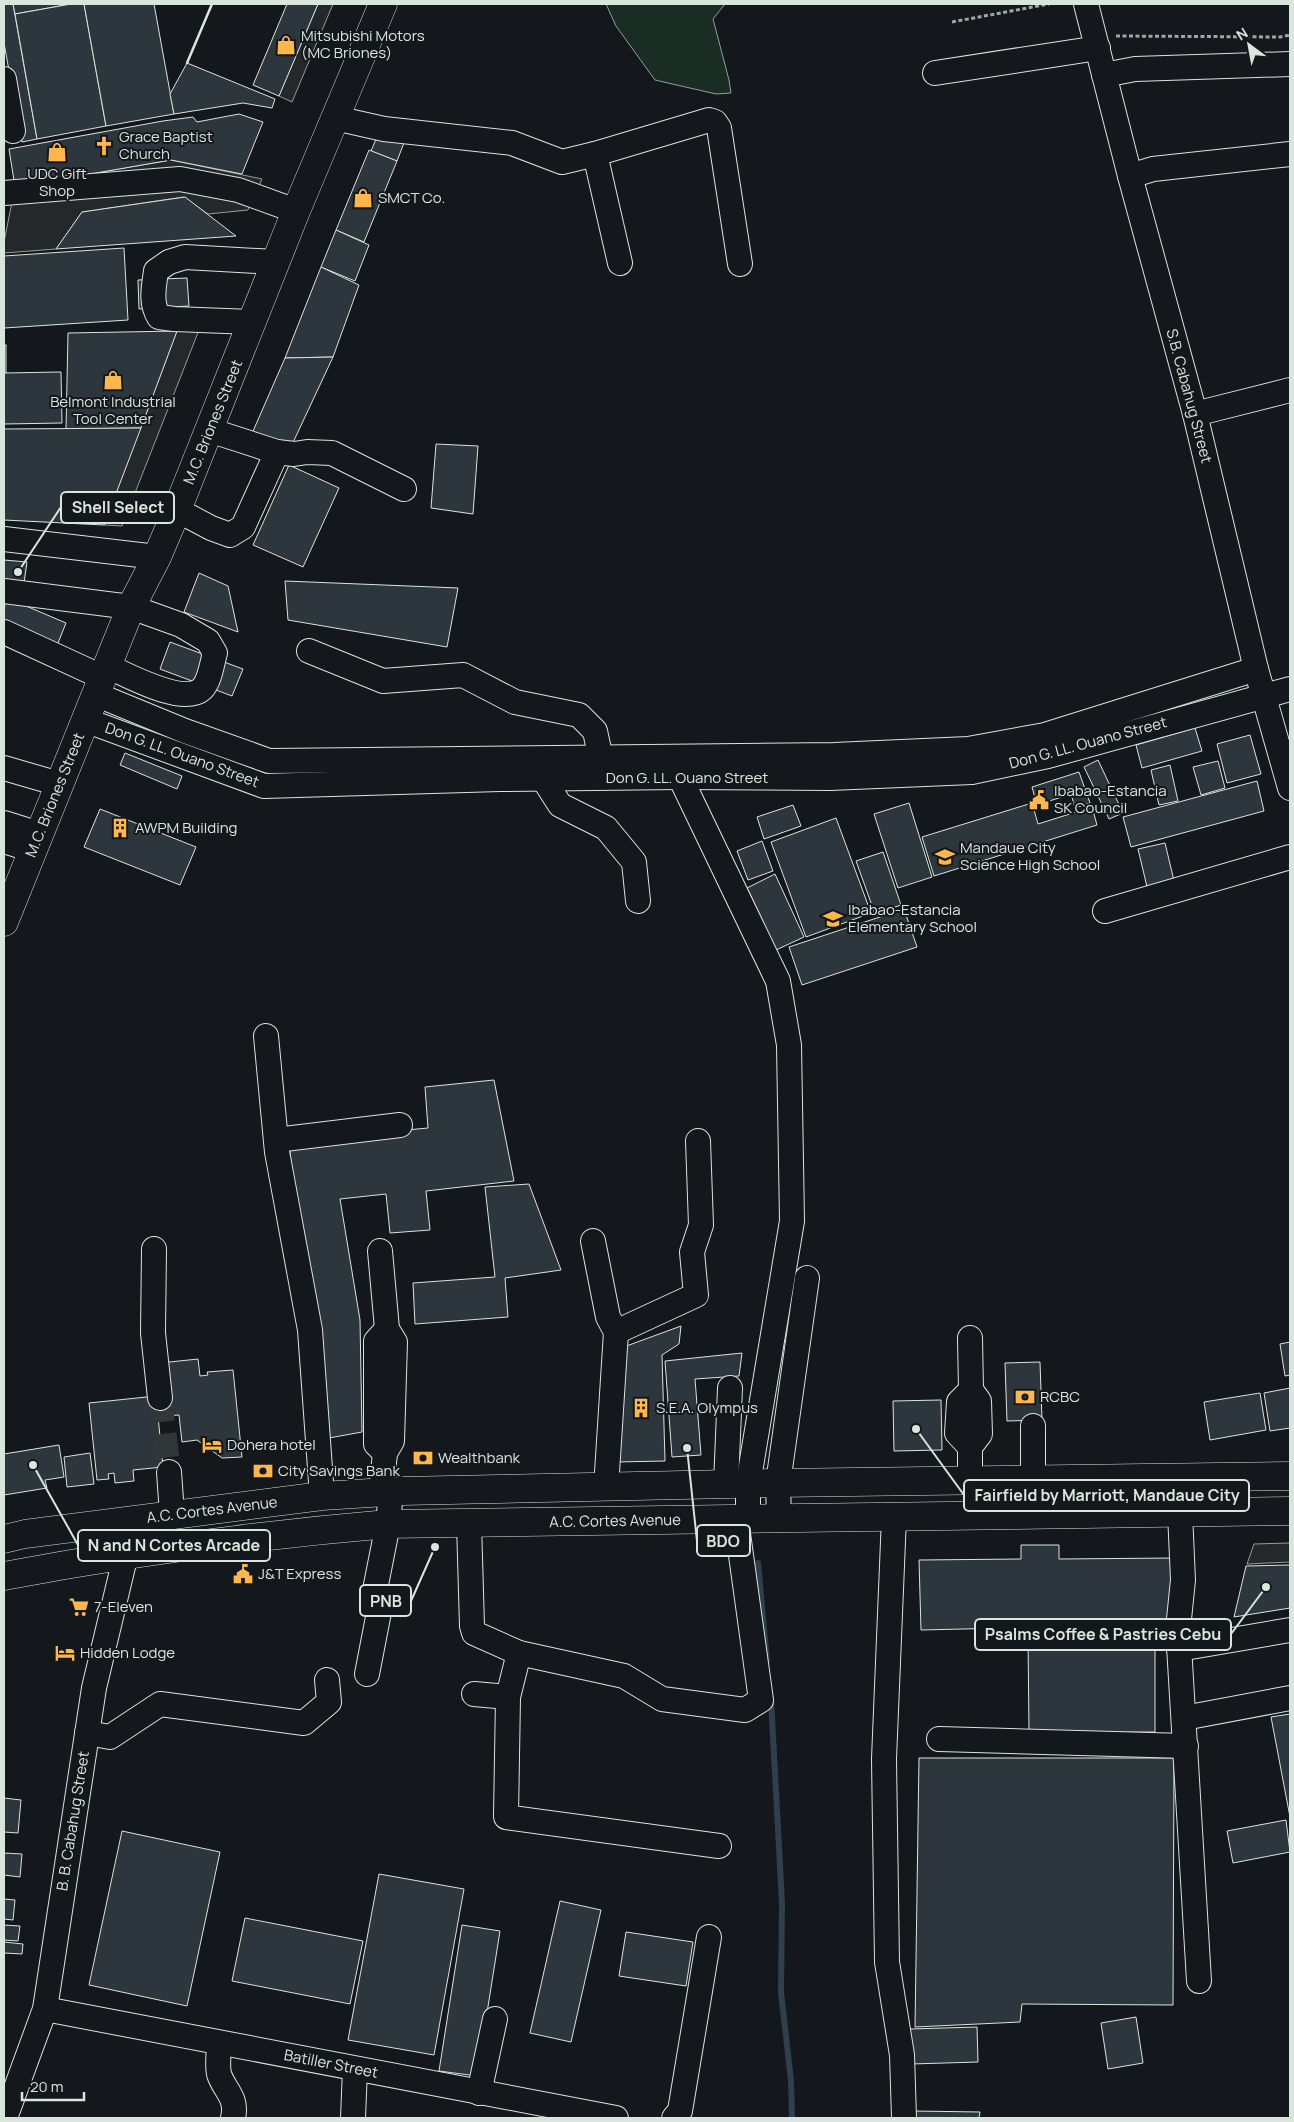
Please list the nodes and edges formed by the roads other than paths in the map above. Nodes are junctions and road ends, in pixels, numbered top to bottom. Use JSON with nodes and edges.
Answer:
{"nodes":[{"id":1,"x":383,"y":4,"type":"edge"},
{"id":2,"x":1086,"y":4,"type":"edge"},
{"id":3,"x":1107,"y":42,"type":"junction"},
{"id":4,"x":1290,"y":64,"type":"edge"},
{"id":5,"x":935,"y":73,"type":"dead end"},
{"id":6,"x":1104,"y":75,"type":"junction"},
{"id":7,"x":4,"y":79,"type":"edge"},
{"id":8,"x":335,"y":118,"type":"junction"},
{"id":9,"x":13,"y":131,"type":"dead end"},
{"id":10,"x":595,"y":154,"type":"junction"},
{"id":11,"x":1290,"y":154,"type":"edge"},
{"id":12,"x":1130,"y":176,"type":"junction"},
{"id":13,"x":4,"y":193,"type":"edge"},
{"id":14,"x":296,"y":211,"type":"junction"},
{"id":15,"x":276,"y":262,"type":"junction"},
{"id":16,"x":620,"y":263,"type":"dead end"},
{"id":17,"x":740,"y":264,"type":"dead end"},
{"id":18,"x":252,"y":322,"type":"junction"},
{"id":19,"x":1290,"y":390,"type":"edge"},
{"id":20,"x":1195,"y":414,"type":"junction"},
{"id":21,"x":209,"y":430,"type":"junction"},
{"id":22,"x":277,"y":452,"type":"junction"},
{"id":23,"x":404,"y":489,"type":"dead end"},
{"id":24,"x":177,"y":510,"type":"junction"},
{"id":25,"x":4,"y":539,"type":"edge"},
{"id":26,"x":157,"y":557,"type":"junction"},
{"id":27,"x":4,"y":591,"type":"edge"},
{"id":28,"x":132,"y":607,"type":"junction"},
{"id":29,"x":4,"y":632,"type":"edge"},
{"id":30,"x":309,"y":651,"type":"dead end"},
{"id":31,"x":1256,"y":669,"type":"junction"},
{"id":32,"x":102,"y":679,"type":"junction"},
{"id":33,"x":1290,"y":689,"type":"edge"},
{"id":34,"x":1264,"y":696,"type":"junction"},
{"id":35,"x":85,"y":720,"type":"junction"},
{"id":36,"x":1046,"y":745,"type":"junction"},
{"id":37,"x":601,"y":759,"type":"junction"},
{"id":38,"x":779,"y":767,"type":"junction"},
{"id":39,"x":4,"y":768,"type":"edge"},
{"id":40,"x":499,"y":769,"type":"junction"},
{"id":41,"x":680,"y":777,"type":"junction"},
{"id":42,"x":544,"y":780,"type":"junction"},
{"id":43,"x":59,"y":784,"type":"junction"},
{"id":44,"x":1290,"y":788,"type":"edge"},
{"id":45,"x":4,"y":823,"type":"edge"},
{"id":46,"x":4,"y":840,"type":"edge"},
{"id":47,"x":36,"y":842,"type":"junction"},
{"id":48,"x":1290,"y":857,"type":"edge"},
{"id":49,"x":638,"y":901,"type":"dead end"},
{"id":50,"x":1105,"y":911,"type":"dead end"},
{"id":51,"x":4,"y":922,"type":"edge"},
{"id":52,"x":266,"y":1036,"type":"dead end"},
{"id":53,"x":400,"y":1125,"type":"dead end"},
{"id":54,"x":276,"y":1140,"type":"junction"},
{"id":55,"x":698,"y":1141,"type":"dead end"},
{"id":56,"x":594,"y":1241,"type":"dead end"},
{"id":57,"x":154,"y":1249,"type":"dead end"},
{"id":58,"x":380,"y":1251,"type":"dead end"},
{"id":59,"x":807,"y":1278,"type":"dead end"},
{"id":60,"x":616,"y":1332,"type":"junction"},
{"id":61,"x":970,"y":1338,"type":"dead end"},
{"id":62,"x":730,"y":1388,"type":"dead end"},
{"id":63,"x":160,"y":1398,"type":"tunnel mouth"},
{"id":64,"x":1033,"y":1426,"type":"dead end"},
{"id":65,"x":169,"y":1472,"type":"tunnel mouth"},
{"id":66,"x":1290,"y":1476,"type":"edge"},
{"id":67,"x":1154,"y":1478,"type":"junction"},
{"id":68,"x":970,"y":1481,"type":"junction"},
{"id":69,"x":1033,"y":1481,"type":"junction"},
{"id":70,"x":778,"y":1483,"type":"junction"},
{"id":71,"x":737,"y":1484,"type":"junction"},
{"id":72,"x":606,"y":1488,"type":"junction"},
{"id":73,"x":386,"y":1492,"type":"junction"},
{"id":74,"x":322,"y":1496,"type":"junction"},
{"id":75,"x":1290,"y":1511,"type":"edge"},
{"id":76,"x":1180,"y":1513,"type":"junction"},
{"id":77,"x":172,"y":1514,"type":"junction"},
{"id":78,"x":1153,"y":1514,"type":"junction"},
{"id":79,"x":894,"y":1517,"type":"junction"},
{"id":80,"x":742,"y":1519,"type":"junction"},
{"id":81,"x":778,"y":1519,"type":"junction"},
{"id":82,"x":131,"y":1520,"type":"junction"},
{"id":83,"x":469,"y":1523,"type":"junction"},
{"id":84,"x":388,"y":1524,"type":"junction"},
{"id":85,"x":4,"y":1539,"type":"edge"},
{"id":86,"x":126,"y":1554,"type":"junction"},
{"id":87,"x":4,"y":1576,"type":"edge"},
{"id":88,"x":1290,"y":1630,"type":"edge"},
{"id":89,"x":1179,"y":1649,"type":"junction"},
{"id":90,"x":519,"y":1652,"type":"junction"},
{"id":91,"x":367,"y":1674,"type":"dead end"},
{"id":92,"x":327,"y":1680,"type":"dead end"},
{"id":93,"x":474,"y":1694,"type":"dead end"},
{"id":94,"x":508,"y":1697,"type":"junction"},
{"id":95,"x":1290,"y":1698,"type":"edge"},
{"id":96,"x":1184,"y":1718,"type":"junction"},
{"id":97,"x":87,"y":1733,"type":"junction"},
{"id":98,"x":939,"y":1739,"type":"dead end"},
{"id":99,"x":1186,"y":1746,"type":"junction"},
{"id":100,"x":719,"y":1846,"type":"dead end"},
{"id":101,"x":709,"y":1937,"type":"dead end"},
{"id":102,"x":1199,"y":1981,"type":"dead end"},
{"id":103,"x":45,"y":2008,"type":"junction"},
{"id":104,"x":495,"y":2019,"type":"dead end"},
{"id":105,"x":219,"y":2043,"type":"junction"},
{"id":106,"x":355,"y":2069,"type":"junction"},
{"id":107,"x":479,"y":2093,"type":"junction"},
{"id":108,"x":525,"y":2110,"type":"edge"},
{"id":109,"x":5,"y":2118,"type":"edge"},
{"id":110,"x":233,"y":2118,"type":"edge"},
{"id":111,"x":353,"y":2118,"type":"edge"},
{"id":112,"x":616,"y":2118,"type":"edge"},
{"id":113,"x":674,"y":2118,"type":"edge"},
{"id":114,"x":904,"y":2118,"type":"edge"}],
"edges":[{"from":1,"to":8,"type":"main road","name":"M.C. Briones Street"},
{"from":2,"to":3,"type":"street","name":"S.B. Cabahug Street"},
{"from":3,"to":5,"type":"street"},
{"from":3,"to":6,"type":"street","name":"S.B. Cabahug Street"},
{"from":4,"to":6,"type":"street"},
{"from":6,"to":12,"type":"street","name":"S.B. Cabahug Street"},
{"from":7,"to":9,"type":"street"},
{"from":8,"to":10,"type":"street"},
{"from":8,"to":14,"type":"main road","name":"M.C. Briones Street"},
{"from":10,"to":16,"type":"street"},
{"from":10,"to":17,"type":"street"},
{"from":11,"to":12,"type":"street"},
{"from":12,"to":20,"type":"street","name":"S.B. Cabahug Street"},
{"from":13,"to":14,"type":"street"},
{"from":14,"to":15,"type":"main road","name":"M.C. Briones Street"},
{"from":15,"to":18,"type":"main road","name":"M.C. Briones Street"},
{"from":15,"to":18,"type":"street"},
{"from":18,"to":21,"type":"main road","name":"M.C. Briones Street"},
{"from":19,"to":20,"type":"street"},
{"from":20,"to":31,"type":"street","name":"S.B. Cabahug Street"},
{"from":21,"to":22,"type":"street"},
{"from":21,"to":24,"type":"main road","name":"M.C. Briones Street"},
{"from":22,"to":23,"type":"street"},
{"from":22,"to":24,"type":"street"},
{"from":24,"to":26,"type":"main road","name":"M.C. Briones Street"},
{"from":25,"to":26,"type":"street"},
{"from":26,"to":28,"type":"main road","name":"M.C. Briones Street"},
{"from":27,"to":28,"type":"street"},
{"from":28,"to":32,"type":"main road","name":"M.C. Briones Street"},
{"from":28,"to":32,"type":"street"},
{"from":29,"to":32,"type":"street"},
{"from":30,"to":37,"type":"street"},
{"from":31,"to":34,"type":"street","name":"S.B. Cabahug Street"},
{"from":31,"to":36,"type":"street","name":"Don G. LL. Ouano Street"},
{"from":32,"to":35,"type":"main road","name":"M.C. Briones Street"},
{"from":32,"to":40,"type":"street","name":"Don G. LL. Ouano Street"},
{"from":33,"to":34,"type":"street","name":"Don G. LL. Ouano Street"},
{"from":34,"to":36,"type":"street","name":"Don G. LL. Ouano Street"},
{"from":34,"to":44,"type":"street","name":"S.B. Cabahug Street"},
{"from":35,"to":40,"type":"street","name":"Don G. LL. Ouano Street"},
{"from":35,"to":43,"type":"main road","name":"M.C. Briones Street"},
{"from":36,"to":38,"type":"street","name":"Don G. LL. Ouano Street"},
{"from":37,"to":38,"type":"street","name":"Don G. LL. Ouano Street"},
{"from":37,"to":40,"type":"street","name":"Don G. LL. Ouano Street"},
{"from":38,"to":41,"type":"street","name":"Don G. LL. Ouano Street"},
{"from":39,"to":43,"type":"street"},
{"from":40,"to":42,"type":"street","name":"Don G. LL. Ouano Street"},
{"from":41,"to":42,"type":"street","name":"Don G. LL. Ouano Street"},
{"from":41,"to":71,"type":"street"},
{"from":42,"to":49,"type":"street"},
{"from":43,"to":47,"type":"main road","name":"M.C. Briones Street"},
{"from":45,"to":47,"type":"street"},
{"from":46,"to":47,"type":"street"},
{"from":47,"to":51,"type":"main road","name":"M.C. Briones Street"},
{"from":48,"to":50,"type":"street"},
{"from":52,"to":54,"type":"street"},
{"from":53,"to":54,"type":"street"},
{"from":54,"to":74,"type":"street"},
{"from":55,"to":60,"type":"street"},
{"from":56,"to":60,"type":"street"},
{"from":57,"to":63,"type":"street"},
{"from":58,"to":73,"type":"street"},
{"from":59,"to":70,"type":"street"},
{"from":60,"to":72,"type":"street"},
{"from":61,"to":68,"type":"street"},
{"from":62,"to":71,"type":"street"},
{"from":64,"to":69,"type":"street"},
{"from":65,"to":77,"type":"street"},
{"from":66,"to":67,"type":"main road","name":"A.C. Cortes Avenue"},
{"from":67,"to":69,"type":"main road","name":"A.C. Cortes Avenue"},
{"from":67,"to":78,"type":"main road"},
{"from":68,"to":69,"type":"main road","name":"A.C. Cortes Avenue"},
{"from":68,"to":70,"type":"main road","name":"A.C. Cortes Avenue"},
{"from":70,"to":71,"type":"main road","name":"A.C. Cortes Avenue"},
{"from":70,"to":81,"type":"street"},
{"from":71,"to":72,"type":"main road","name":"A.C. Cortes Avenue"},
{"from":71,"to":80,"type":"street"},
{"from":72,"to":73,"type":"main road","name":"A.C. Cortes Avenue"},
{"from":73,"to":74,"type":"main road","name":"A.C. Cortes Avenue"},
{"from":73,"to":84,"type":"street"},
{"from":74,"to":77,"type":"main road","name":"A.C. Cortes Avenue"},
{"from":75,"to":76,"type":"main road","name":"A.C. Cortes Avenue"},
{"from":76,"to":78,"type":"main road","name":"A.C. Cortes Avenue"},
{"from":76,"to":89,"type":"street"},
{"from":77,"to":82,"type":"main road","name":"A.C. Cortes Avenue"},
{"from":78,"to":79,"type":"main road","name":"A.C. Cortes Avenue"},
{"from":79,"to":81,"type":"main road","name":"A.C. Cortes Avenue"},
{"from":79,"to":114,"type":"street"},
{"from":80,"to":81,"type":"main road","name":"A.C. Cortes Avenue"},
{"from":80,"to":83,"type":"main road","name":"A.C. Cortes Avenue"},
{"from":80,"to":90,"type":"street"},
{"from":82,"to":85,"type":"main road","name":"A.C. Cortes Avenue"},
{"from":82,"to":86,"type":"street","name":"B. B. Cabahug Street"},
{"from":83,"to":84,"type":"main road","name":"A.C. Cortes Avenue"},
{"from":83,"to":90,"type":"street"},
{"from":84,"to":86,"type":"main road","name":"A.C. Cortes Avenue"},
{"from":84,"to":91,"type":"street"},
{"from":86,"to":87,"type":"main road","name":"A.C. Cortes Avenue"},
{"from":86,"to":97,"type":"street","name":"B. B. Cabahug Street"},
{"from":88,"to":89,"type":"street"},
{"from":89,"to":96,"type":"street"},
{"from":90,"to":94,"type":"street"},
{"from":92,"to":97,"type":"street"},
{"from":93,"to":94,"type":"street"},
{"from":94,"to":100,"type":"street"},
{"from":95,"to":96,"type":"street"},
{"from":96,"to":99,"type":"street"},
{"from":97,"to":103,"type":"street","name":"B. B. Cabahug Street"},
{"from":98,"to":99,"type":"street"},
{"from":99,"to":102,"type":"street"},
{"from":101,"to":113,"type":"street"},
{"from":103,"to":105,"type":"street","name":"Batiller Street"},
{"from":103,"to":109,"type":"street","name":"B. B. Cabahug Street"},
{"from":104,"to":107,"type":"street"},
{"from":105,"to":106,"type":"street","name":"Batiller Street"},
{"from":105,"to":110,"type":"street"},
{"from":106,"to":107,"type":"street","name":"Batiller Street"},
{"from":106,"to":111,"type":"street"},
{"from":107,"to":108,"type":"street","name":"Batiller Street"},
{"from":108,"to":112,"type":"street","name":"Batiller Street"}]}
